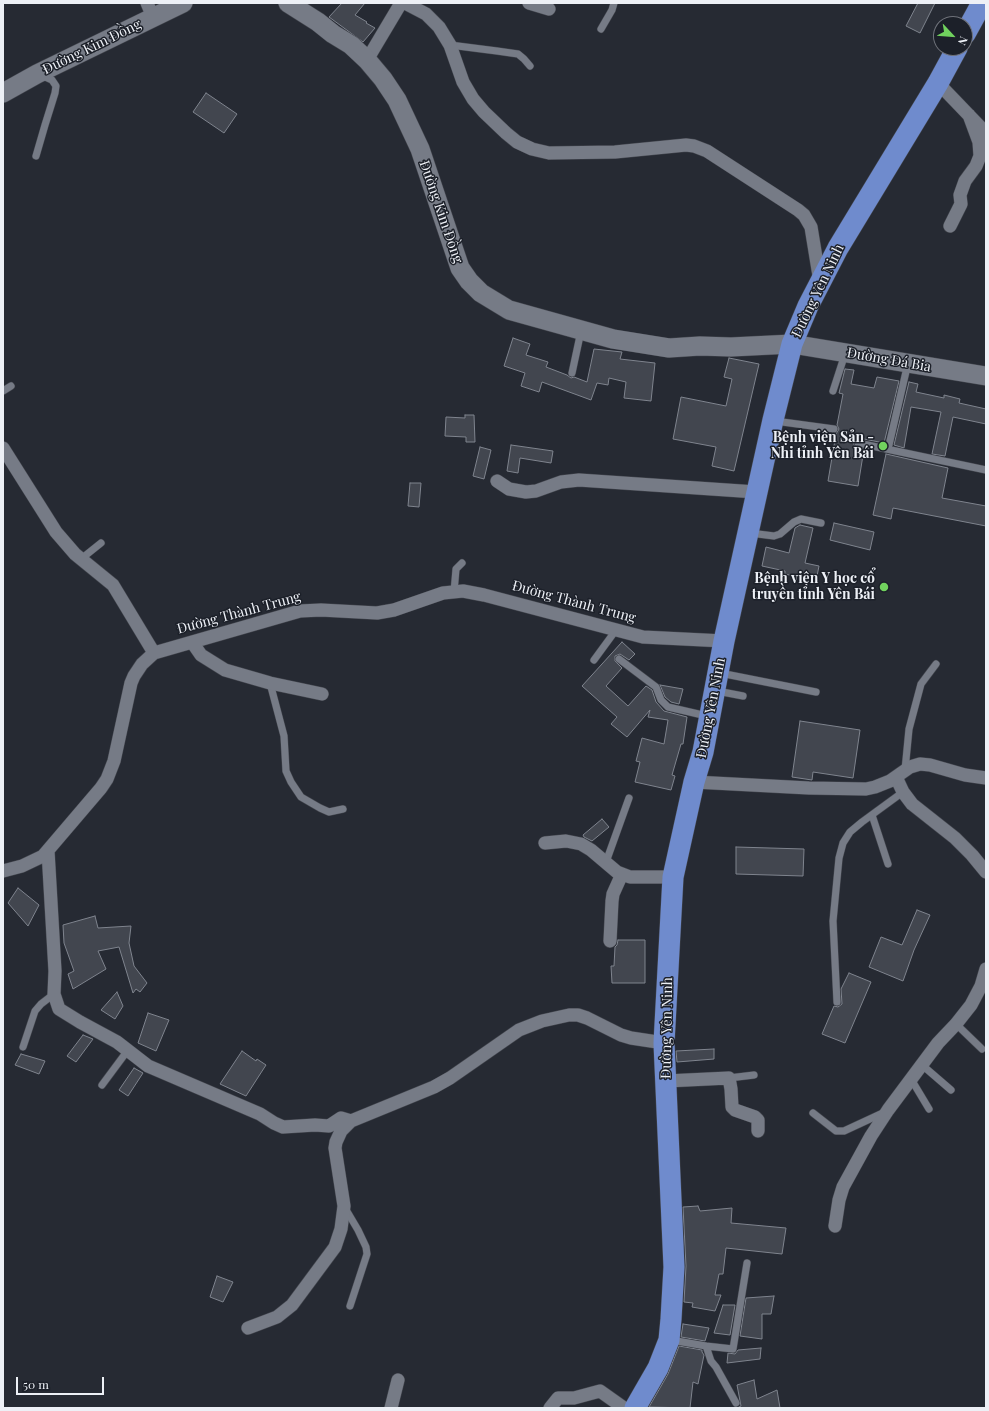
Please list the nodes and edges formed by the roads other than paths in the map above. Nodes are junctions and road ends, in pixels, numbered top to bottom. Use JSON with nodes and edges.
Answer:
{"nodes":[{"id":1,"x":183,"y":3,"type":"edge"},
{"id":2,"x":288,"y":3,"type":"edge"},
{"id":3,"x":401,"y":3,"type":"edge"},
{"id":4,"x":405,"y":3,"type":"edge"},
{"id":5,"x":529,"y":3,"type":"edge"},
{"id":6,"x":614,"y":3,"type":"edge"},
{"id":7,"x":982,"y":3,"type":"edge"},
{"id":8,"x":549,"y":9,"type":"dead end"},
{"id":9,"x":150,"y":10,"type":"edge"},
{"id":10,"x":973,"y":19,"type":"edge"},
{"id":11,"x":601,"y":29,"type":"dead end"},
{"id":12,"x":450,"y":45,"type":"junction"},
{"id":13,"x":953,"y":56,"type":"edge"},
{"id":14,"x":367,"y":60,"type":"junction"},
{"id":15,"x":530,"y":66,"type":"dead end"},
{"id":16,"x":37,"y":74,"type":"junction"},
{"id":17,"x":938,"y":83,"type":"junction"},
{"id":18,"x":3,"y":93,"type":"edge"},
{"id":19,"x":969,"y":115,"type":"junction"},
{"id":20,"x":986,"y":133,"type":"edge"},
{"id":21,"x":36,"y":156,"type":"dead end"},
{"id":22,"x":950,"y":226,"type":"dead end"},
{"id":23,"x":820,"y":282,"type":"junction"},
{"id":24,"x":581,"y":331,"type":"junction"},
{"id":25,"x":792,"y":344,"type":"junction"},
{"id":26,"x":846,"y":352,"type":"junction"},
{"id":27,"x":908,"y":363,"type":"junction"},
{"id":28,"x":572,"y":373,"type":"dead end"},
{"id":29,"x":986,"y":376,"type":"edge"},
{"id":30,"x":11,"y":386,"type":"dead end"},
{"id":31,"x":3,"y":391,"type":"edge"},
{"id":32,"x":833,"y":391,"type":"dead end"},
{"id":33,"x":773,"y":420,"type":"junction"},
{"id":34,"x":834,"y":429,"type":"dead end"},
{"id":35,"x":858,"y":443,"type":"dead end"},
{"id":36,"x":889,"y":445,"type":"dead end"},
{"id":37,"x":3,"y":448,"type":"edge"},
{"id":38,"x":986,"y":470,"type":"edge"},
{"id":39,"x":496,"y":481,"type":"dead end"},
{"id":40,"x":756,"y":492,"type":"junction"},
{"id":41,"x":821,"y":523,"type":"dead end"},
{"id":42,"x":748,"y":532,"type":"junction"},
{"id":43,"x":101,"y":543,"type":"dead end"},
{"id":44,"x":81,"y":559,"type":"junction"},
{"id":45,"x":462,"y":563,"type":"dead end"},
{"id":46,"x":454,"y":592,"type":"junction"},
{"id":47,"x":616,"y":630,"type":"junction"},
{"id":48,"x":724,"y":641,"type":"junction"},
{"id":49,"x":192,"y":642,"type":"junction"},
{"id":50,"x":154,"y":653,"type":"junction"},
{"id":51,"x":619,"y":659,"type":"dead end"},
{"id":52,"x":594,"y":660,"type":"dead end"},
{"id":53,"x":936,"y":664,"type":"dead end"},
{"id":54,"x":716,"y":681,"type":"junction"},
{"id":55,"x":270,"y":683,"type":"junction"},
{"id":56,"x":816,"y":692,"type":"dead end"},
{"id":57,"x":322,"y":694,"type":"dead end"},
{"id":58,"x":744,"y":696,"type":"dead end"},
{"id":59,"x":710,"y":716,"type":"junction"},
{"id":60,"x":901,"y":774,"type":"junction"},
{"id":61,"x":986,"y":778,"type":"edge"},
{"id":62,"x":694,"y":782,"type":"junction"},
{"id":63,"x":903,"y":792,"type":"junction"},
{"id":64,"x":629,"y":798,"type":"dead end"},
{"id":65,"x":343,"y":809,"type":"dead end"},
{"id":66,"x":872,"y":815,"type":"junction"},
{"id":67,"x":545,"y":842,"type":"dead end"},
{"id":68,"x":48,"y":851,"type":"junction"},
{"id":69,"x":606,"y":862,"type":"junction"},
{"id":70,"x":888,"y":864,"type":"dead end"},
{"id":71,"x":3,"y":871,"type":"edge"},
{"id":72,"x":986,"y":872,"type":"edge"},
{"id":73,"x":622,"y":874,"type":"junction"},
{"id":74,"x":673,"y":877,"type":"junction"},
{"id":75,"x":610,"y":941,"type":"dead end"},
{"id":76,"x":986,"y":969,"type":"edge"},
{"id":77,"x":54,"y":994,"type":"junction"},
{"id":78,"x":837,"y":1002,"type":"dead end"},
{"id":79,"x":956,"y":1024,"type":"junction"},
{"id":80,"x":664,"y":1043,"type":"junction"},
{"id":81,"x":23,"y":1047,"type":"dead end"},
{"id":82,"x":982,"y":1049,"type":"dead end"},
{"id":83,"x":128,"y":1050,"type":"junction"},
{"id":84,"x":922,"y":1065,"type":"junction"},
{"id":85,"x":754,"y":1075,"type":"dead end"},
{"id":86,"x":729,"y":1078,"type":"junction"},
{"id":87,"x":911,"y":1078,"type":"junction"},
{"id":88,"x":666,"y":1081,"type":"junction"},
{"id":89,"x":102,"y":1085,"type":"dead end"},
{"id":90,"x":951,"y":1090,"type":"dead end"},
{"id":91,"x":929,"y":1109,"type":"dead end"},
{"id":92,"x":888,"y":1110,"type":"junction"},
{"id":93,"x":813,"y":1113,"type":"dead end"},
{"id":94,"x":351,"y":1120,"type":"junction"},
{"id":95,"x":758,"y":1131,"type":"dead end"},
{"id":96,"x":344,"y":1206,"type":"junction"},
{"id":97,"x":835,"y":1226,"type":"dead end"},
{"id":98,"x":747,"y":1263,"type":"dead end"},
{"id":99,"x":350,"y":1306,"type":"dead end"},
{"id":100,"x":248,"y":1328,"type":"dead end"},
{"id":101,"x":669,"y":1340,"type":"junction"},
{"id":102,"x":706,"y":1346,"type":"junction"},
{"id":103,"x":398,"y":1380,"type":"dead end"},
{"id":104,"x":736,"y":1403,"type":"dead end"},
{"id":105,"x":391,"y":1408,"type":"edge"},
{"id":106,"x":550,"y":1408,"type":"edge"},
{"id":107,"x":624,"y":1408,"type":"edge"},
{"id":108,"x":635,"y":1408,"type":"edge"}],
"edges":[{"from":1,"to":9,"type":"street","name":"Đường Kim Đồng"},
{"from":2,"to":14,"type":"street","name":"Đường Kim Đồng"},
{"from":3,"to":14,"type":"street"},
{"from":4,"to":12,"type":"street"},
{"from":5,"to":8,"type":"street"},
{"from":6,"to":11,"type":"lane"},
{"from":7,"to":10,"type":"main road"},
{"from":9,"to":16,"type":"street","name":"Đường Kim Đồng"},
{"from":12,"to":15,"type":"lane"},
{"from":12,"to":23,"type":"street"},
{"from":13,"to":17,"type":"main road","name":"Đường Yên Ninh"},
{"from":14,"to":24,"type":"street","name":"Đường Kim Đồng"},
{"from":16,"to":18,"type":"street","name":"Đường Kim Đồng"},
{"from":16,"to":21,"type":"lane"},
{"from":17,"to":19,"type":"street"},
{"from":17,"to":23,"type":"main road","name":"Đường Yên Ninh"},
{"from":19,"to":20,"type":"street"},
{"from":19,"to":22,"type":"street"},
{"from":23,"to":25,"type":"main road","name":"Đường Yên Ninh"},
{"from":24,"to":25,"type":"street","name":"Đường Kim Đồng"},
{"from":24,"to":28,"type":"lane"},
{"from":25,"to":26,"type":"street","name":"Đường Đá Bia"},
{"from":25,"to":33,"type":"main road","name":"Đường Yên Ninh"},
{"from":26,"to":27,"type":"street","name":"Đường Đá Bia"},
{"from":26,"to":32,"type":"lane"},
{"from":27,"to":29,"type":"street","name":"Đường Đá Bia"},
{"from":27,"to":36,"type":"lane"},
{"from":30,"to":31,"type":"lane"},
{"from":33,"to":34,"type":"lane"},
{"from":33,"to":40,"type":"main road","name":"Đường Yên Ninh"},
{"from":35,"to":38,"type":"lane"},
{"from":37,"to":44,"type":"street"},
{"from":39,"to":40,"type":"street"},
{"from":40,"to":42,"type":"main road","name":"Đường Yên Ninh"},
{"from":41,"to":42,"type":"lane"},
{"from":42,"to":48,"type":"main road","name":"Đường Yên Ninh"},
{"from":43,"to":44,"type":"lane"},
{"from":44,"to":50,"type":"street"},
{"from":45,"to":46,"type":"lane"},
{"from":46,"to":47,"type":"street","name":"Đường Thành Trung"},
{"from":46,"to":49,"type":"street","name":"Đường Thành Trung"},
{"from":47,"to":48,"type":"street","name":"Đường Thành Trung"},
{"from":47,"to":52,"type":"lane"},
{"from":48,"to":54,"type":"main road","name":"Đường Yên Ninh"},
{"from":49,"to":50,"type":"street","name":"Đường Thành Trung"},
{"from":49,"to":55,"type":"street"},
{"from":50,"to":68,"type":"street","name":"Đường Thành Trung"},
{"from":51,"to":59,"type":"lane"},
{"from":53,"to":60,"type":"lane"},
{"from":54,"to":56,"type":"lane"},
{"from":54,"to":58,"type":"lane"},
{"from":54,"to":59,"type":"main road","name":"Đường Yên Ninh"},
{"from":55,"to":57,"type":"street"},
{"from":55,"to":65,"type":"lane"},
{"from":59,"to":62,"type":"main road","name":"Đường Yên Ninh"},
{"from":60,"to":61,"type":"street"},
{"from":60,"to":62,"type":"street"},
{"from":60,"to":63,"type":"street"},
{"from":62,"to":74,"type":"main road","name":"Đường Yên Ninh"},
{"from":63,"to":66,"type":"lane"},
{"from":63,"to":72,"type":"street"},
{"from":64,"to":69,"type":"lane"},
{"from":66,"to":70,"type":"lane"},
{"from":66,"to":78,"type":"lane"},
{"from":67,"to":69,"type":"street"},
{"from":68,"to":71,"type":"street","name":"Đường Thành Trung"},
{"from":68,"to":77,"type":"street"},
{"from":69,"to":73,"type":"street"},
{"from":73,"to":74,"type":"street"},
{"from":73,"to":75,"type":"street"},
{"from":74,"to":80,"type":"main road","name":"Đường Yên Ninh"},
{"from":76,"to":79,"type":"street"},
{"from":77,"to":81,"type":"lane"},
{"from":77,"to":83,"type":"street"},
{"from":79,"to":82,"type":"lane"},
{"from":79,"to":84,"type":"street"},
{"from":80,"to":88,"type":"main road","name":"Đường Yên Ninh"},
{"from":80,"to":94,"type":"street"},
{"from":83,"to":89,"type":"lane"},
{"from":83,"to":94,"type":"street"},
{"from":84,"to":87,"type":"street"},
{"from":84,"to":90,"type":"lane"},
{"from":85,"to":86,"type":"lane"},
{"from":86,"to":88,"type":"street"},
{"from":86,"to":95,"type":"street"},
{"from":87,"to":91,"type":"lane"},
{"from":87,"to":92,"type":"street"},
{"from":88,"to":101,"type":"main road","name":"Đường Yên Ninh"},
{"from":92,"to":93,"type":"lane"},
{"from":92,"to":97,"type":"street"},
{"from":94,"to":96,"type":"street"},
{"from":96,"to":99,"type":"lane"},
{"from":96,"to":100,"type":"street"},
{"from":98,"to":102,"type":"lane"},
{"from":101,"to":102,"type":"lane"},
{"from":101,"to":108,"type":"main road","name":"Đường Yên Ninh"},
{"from":102,"to":104,"type":"lane"},
{"from":103,"to":105,"type":"street"},
{"from":106,"to":107,"type":"street"}]}
